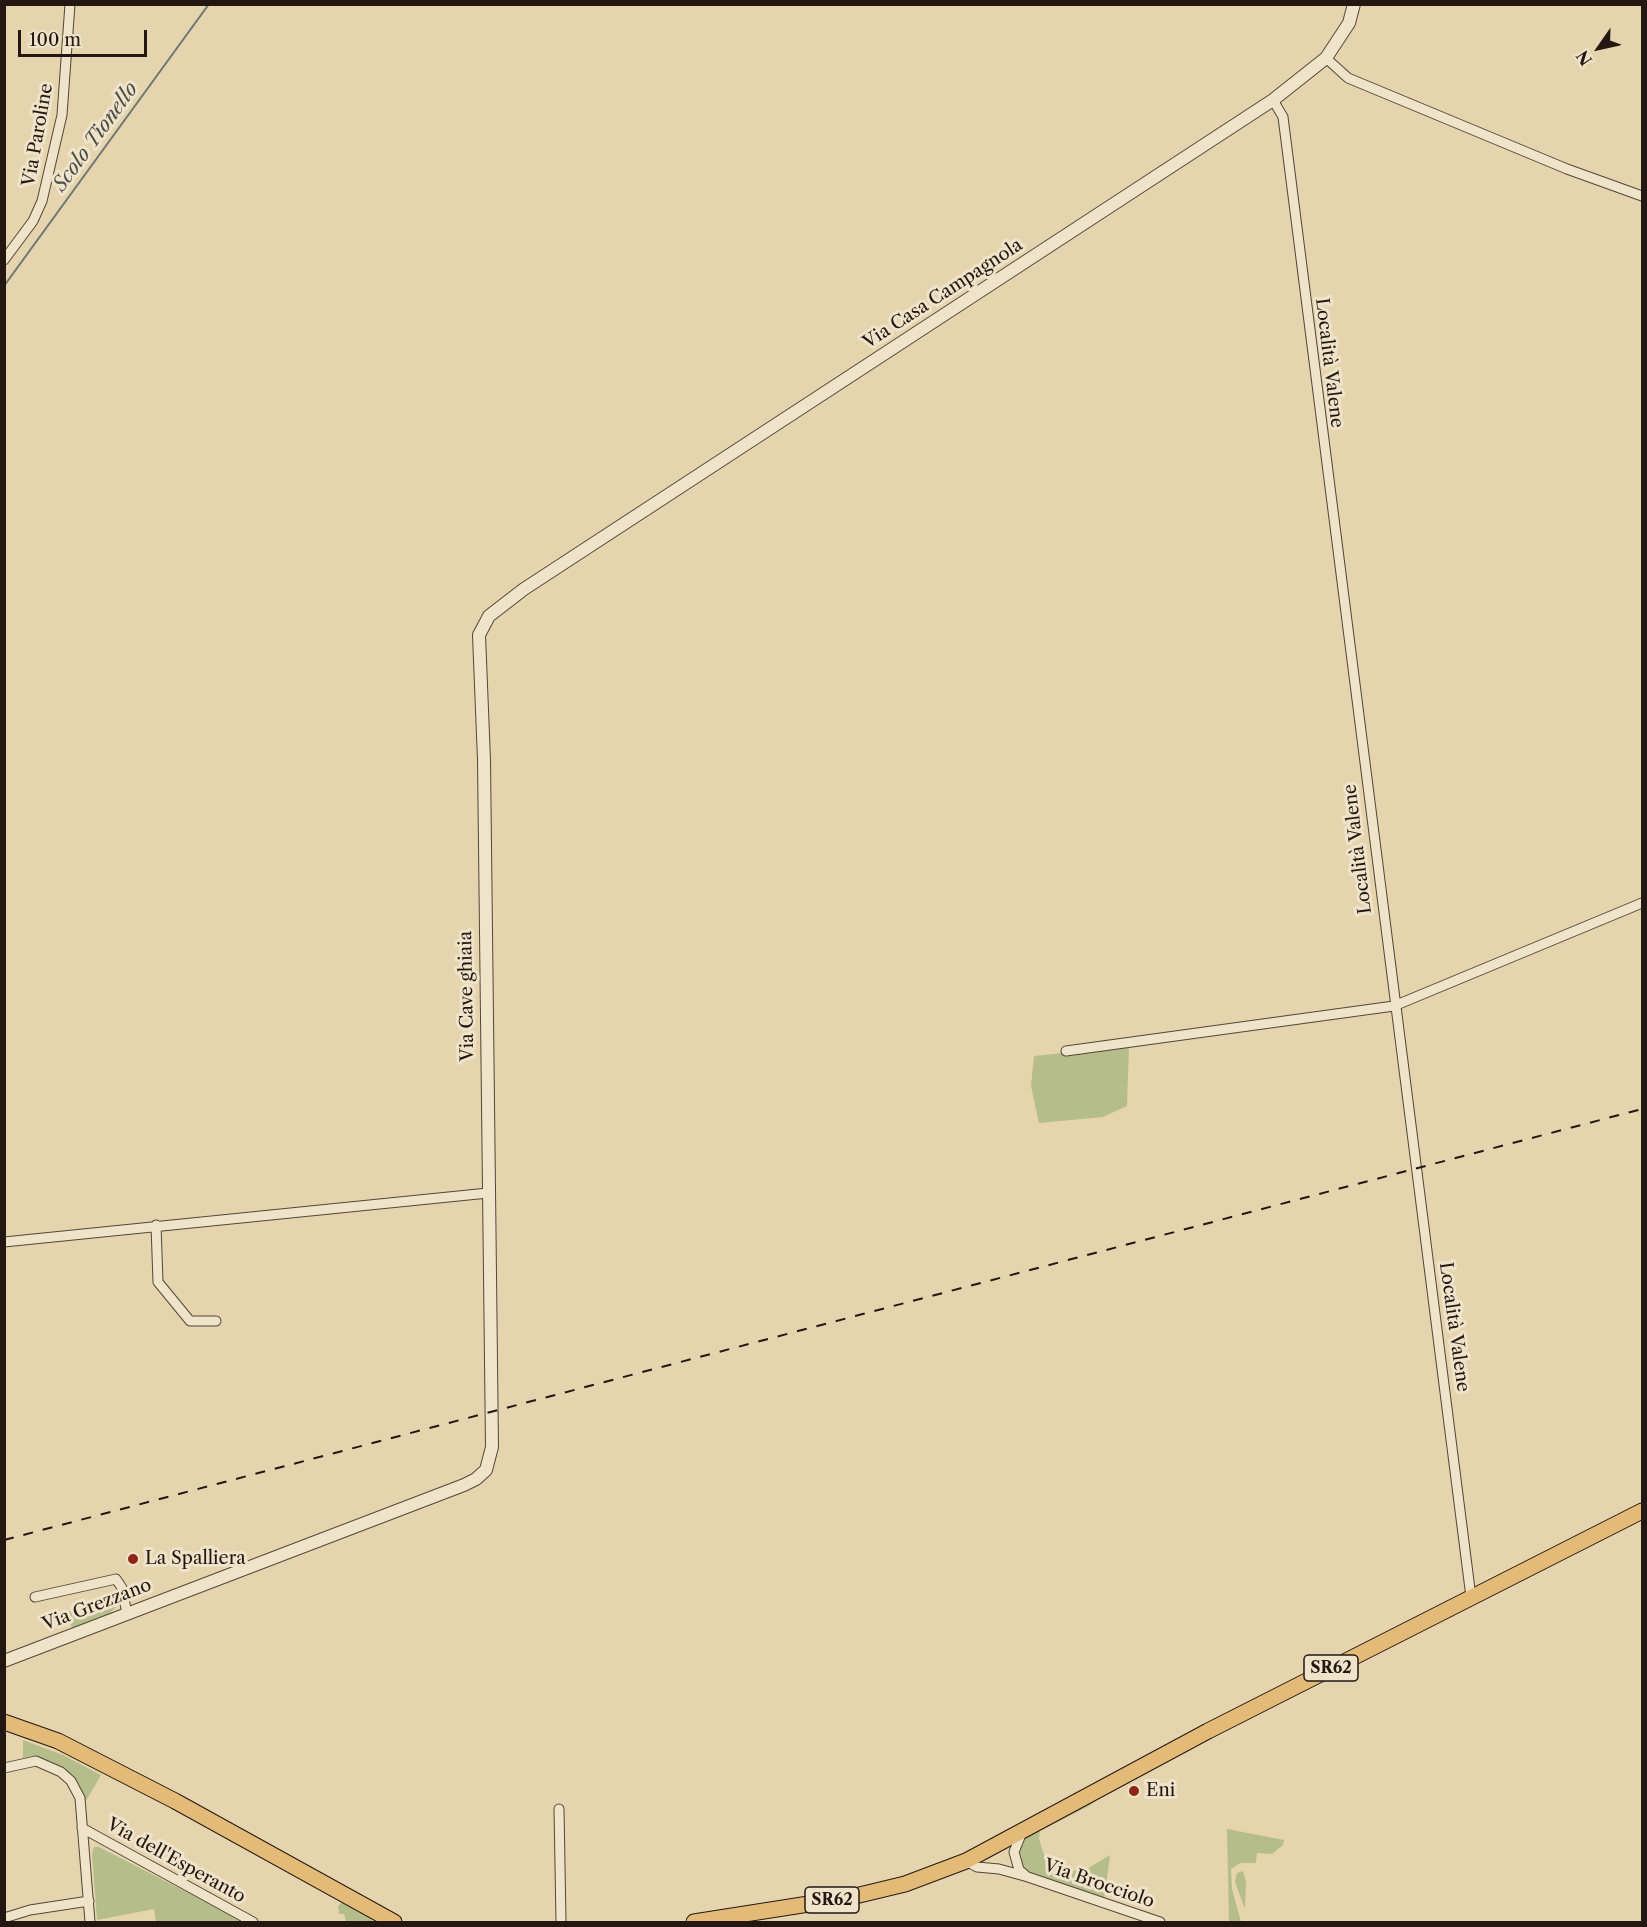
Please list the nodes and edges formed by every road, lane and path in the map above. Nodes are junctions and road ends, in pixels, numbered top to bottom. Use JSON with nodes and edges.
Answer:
{"nodes":[{"id":1,"x":70,"y":4,"type":"edge"},
{"id":2,"x":1354,"y":4,"type":"edge"},
{"id":3,"x":1326,"y":58,"type":"junction"},
{"id":4,"x":1273,"y":100,"type":"junction"},
{"id":5,"x":1642,"y":196,"type":"edge"},
{"id":6,"x":4,"y":260,"type":"edge"},
{"id":7,"x":524,"y":589,"type":"joint"},
{"id":8,"x":1642,"y":903,"type":"edge"},
{"id":9,"x":1394,"y":1006,"type":"junction"},
{"id":10,"x":1066,"y":1051,"type":"dead end"},
{"id":11,"x":488,"y":1193,"type":"junction"},
{"id":12,"x":156,"y":1225,"type":"junction"},
{"id":13,"x":4,"y":1242,"type":"edge"},
{"id":14,"x":216,"y":1321,"type":"dead end"},
{"id":15,"x":492,"y":1423,"type":"joint"},
{"id":16,"x":1642,"y":1511,"type":"edge"},
{"id":17,"x":35,"y":1597,"type":"dead end"},
{"id":18,"x":1470,"y":1597,"type":"junction"},
{"id":19,"x":127,"y":1614,"type":"junction"},
{"id":20,"x":4,"y":1661,"type":"edge"},
{"id":21,"x":4,"y":1725,"type":"edge"},
{"id":22,"x":4,"y":1767,"type":"edge"},
{"id":23,"x":559,"y":1809,"type":"dead end"},
{"id":24,"x":82,"y":1828,"type":"junction"},
{"id":25,"x":1023,"y":1830,"type":"junction"},
{"id":26,"x":966,"y":1861,"type":"junction"},
{"id":27,"x":1028,"y":1877,"type":"junction"},
{"id":28,"x":88,"y":1901,"type":"junction"},
{"id":29,"x":367,"y":1908,"type":"junction"},
{"id":30,"x":4,"y":1918,"type":"edge"},
{"id":31,"x":744,"y":1918,"type":"edge"},
{"id":32,"x":90,"y":1923,"type":"edge"},
{"id":33,"x":253,"y":1923,"type":"edge"},
{"id":34,"x":380,"y":1923,"type":"edge"},
{"id":35,"x":394,"y":1923,"type":"edge"},
{"id":36,"x":561,"y":1923,"type":"edge"},
{"id":37,"x":694,"y":1923,"type":"edge"},
{"id":38,"x":1160,"y":1923,"type":"edge"}],
"edges":[{"from":1,"to":6,"type":"street","name":"Via Paroline"},
{"from":2,"to":3,"type":"street","name":"Via Casa Campagnola"},
{"from":3,"to":4,"type":"street","name":"Via Casa Campagnola"},
{"from":3,"to":5,"type":"street"},
{"from":4,"to":7,"type":"street","name":"Via Casa Campagnola"},
{"from":4,"to":9,"type":"street","name":"Località Valene"},
{"from":7,"to":11,"type":"street","name":"Via Cave ghiaia"},
{"from":8,"to":9,"type":"street"},
{"from":9,"to":10,"type":"street"},
{"from":9,"to":18,"type":"street","name":"Località Valene"},
{"from":11,"to":12,"type":"street"},
{"from":11,"to":15,"type":"street","name":"Via Cave ghiaia"},
{"from":12,"to":13,"type":"street"},
{"from":12,"to":14,"type":"street"},
{"from":15,"to":19,"type":"street","name":"Via Grezzano"},
{"from":16,"to":18,"type":"main road","number":"SR62"},
{"from":17,"to":19,"type":"street"},
{"from":18,"to":25,"type":"main road","number":"SR62"},
{"from":19,"to":20,"type":"street","name":"Via Grezzano"},
{"from":21,"to":29,"type":"main road"},
{"from":22,"to":24,"type":"street","name":"Via dell'Esperanto"},
{"from":23,"to":36,"type":"street"},
{"from":24,"to":28,"type":"street","name":"Via dell'Esperanto"},
{"from":24,"to":33,"type":"street","name":"Via dell'Esperanto"},
{"from":25,"to":26,"type":"main road","number":"SR62"},
{"from":25,"to":27,"type":"street","name":"Via Brocciolo"},
{"from":26,"to":27,"type":"street","name":"Via Brocciolo"},
{"from":26,"to":31,"type":"main road","number":"SR62"},
{"from":27,"to":38,"type":"street","name":"Via Brocciolo"},
{"from":28,"to":30,"type":"street"},
{"from":28,"to":32,"type":"street","name":"Via dell'Esperanto"},
{"from":29,"to":34,"type":"main road"},
{"from":29,"to":35,"type":"main road"},
{"from":31,"to":37,"type":"main road","number":"SR62"}]}
